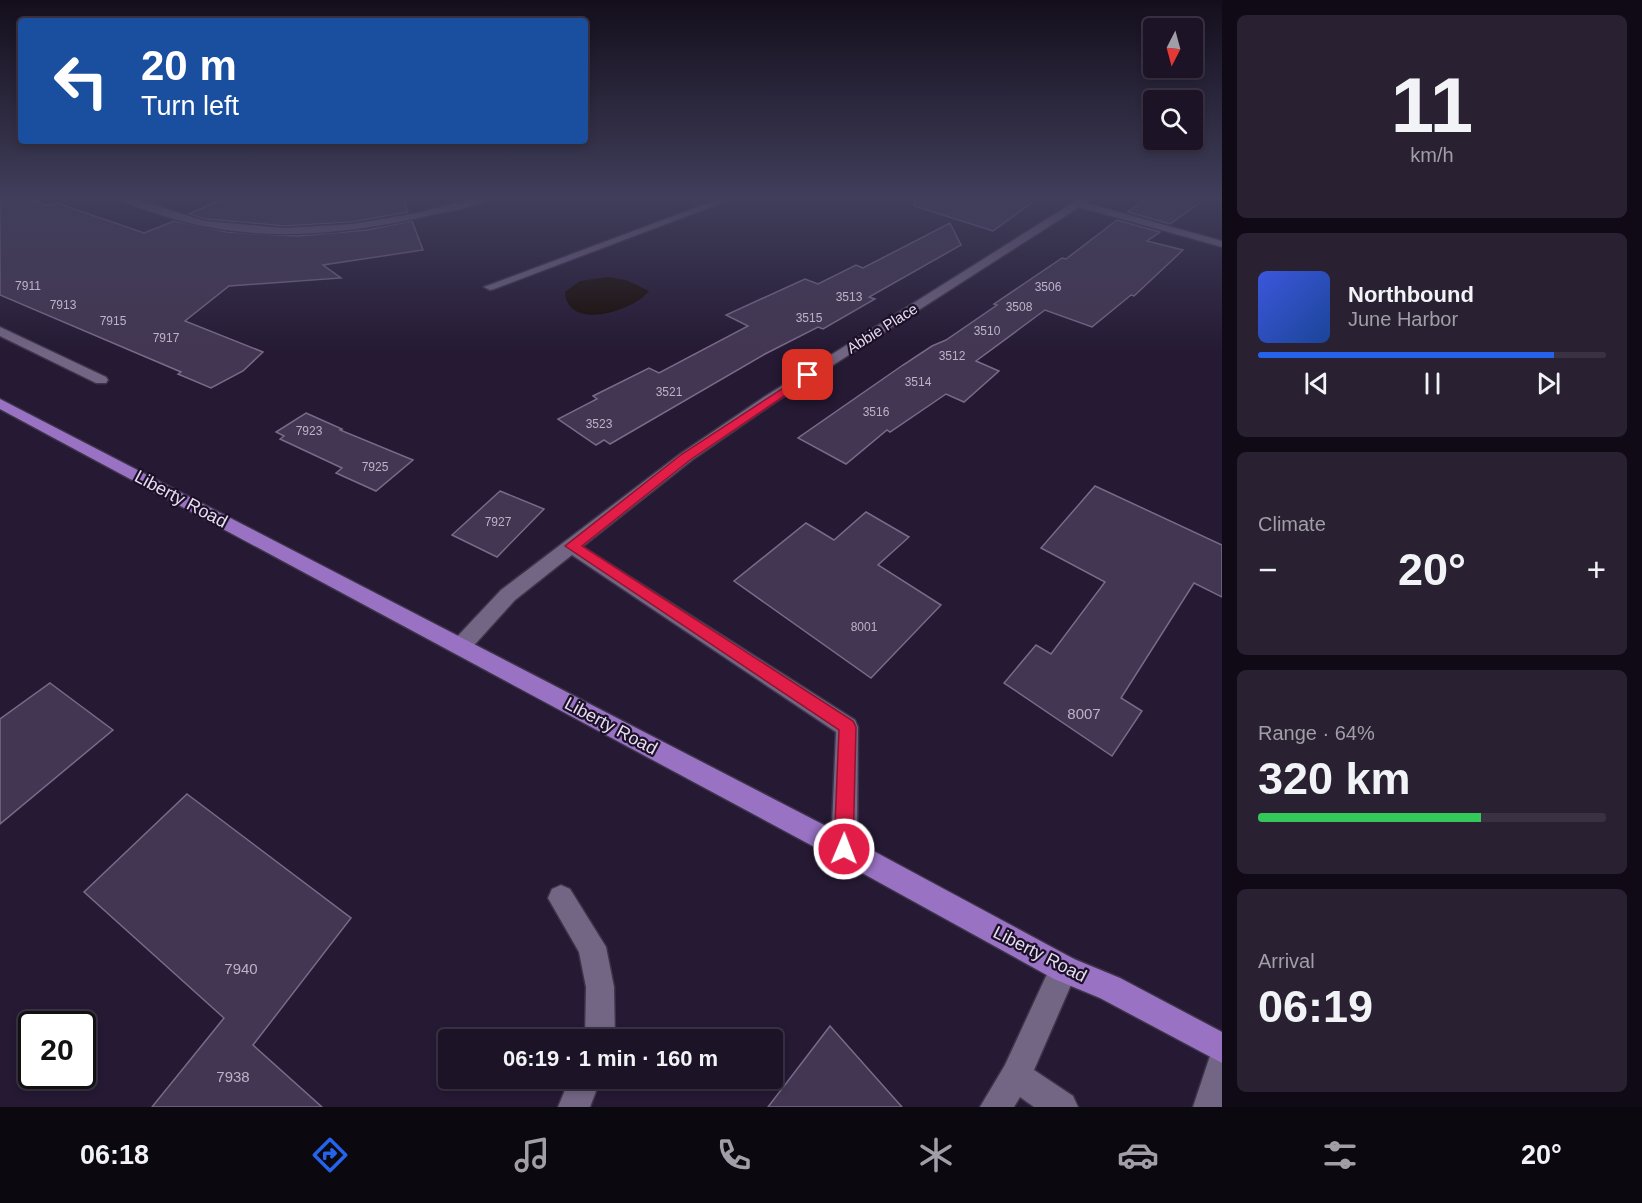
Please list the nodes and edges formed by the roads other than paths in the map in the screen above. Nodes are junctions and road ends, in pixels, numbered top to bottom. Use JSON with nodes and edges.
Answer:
{"nodes":[{"id":1,"x":588,"y":251,"type":"edge"},
{"id":2,"x":1005,"y":251,"type":"edge"},
{"id":3,"x":490,"y":287,"type":"dead end"},
{"id":4,"x":0,"y":331,"type":"edge"},
{"id":5,"x":101,"y":380,"type":"dead end"},
{"id":6,"x":0,"y":403,"type":"edge"},
{"id":7,"x":572,"y":546,"type":"junction"},
{"id":8,"x":461,"y":646,"type":"junction"},
{"id":9,"x":844,"y":849,"type":"junction"},
{"id":10,"x":561,"y":898,"type":"dead end"},
{"id":11,"x":1064,"y":969,"type":"junction"},
{"id":12,"x":600,"y":1029,"type":"edge"},
{"id":13,"x":1222,"y":1048,"type":"edge"},
{"id":14,"x":1222,"y":1064,"type":"edge"},
{"id":15,"x":1016,"y":1076,"type":"junction"},
{"id":16,"x":581,"y":1089,"type":"edge"},
{"id":17,"x":574,"y":1107,"type":"edge"},
{"id":18,"x":996,"y":1107,"type":"edge"},
{"id":19,"x":1062,"y":1107,"type":"edge"},
{"id":20,"x":1209,"y":1107,"type":"edge"}],
"edges":[{"from":1,"to":3,"type":"street"},
{"from":2,"to":7,"type":"street","name":"Abbie Place"},
{"from":4,"to":5,"type":"street"},
{"from":6,"to":8,"type":"main road","name":"Liberty Road"},
{"from":7,"to":8,"type":"street","name":"Abbie Place"},
{"from":7,"to":9,"type":"street"},
{"from":8,"to":9,"type":"main road","name":"Liberty Road"},
{"from":9,"to":11,"type":"main road","name":"Liberty Road"},
{"from":10,"to":12,"type":"street"},
{"from":11,"to":13,"type":"main road","name":"Liberty Road"},
{"from":11,"to":15,"type":"street"},
{"from":14,"to":20,"type":"street"},
{"from":15,"to":18,"type":"street"},
{"from":15,"to":19,"type":"street"},
{"from":16,"to":17,"type":"street"}]}
